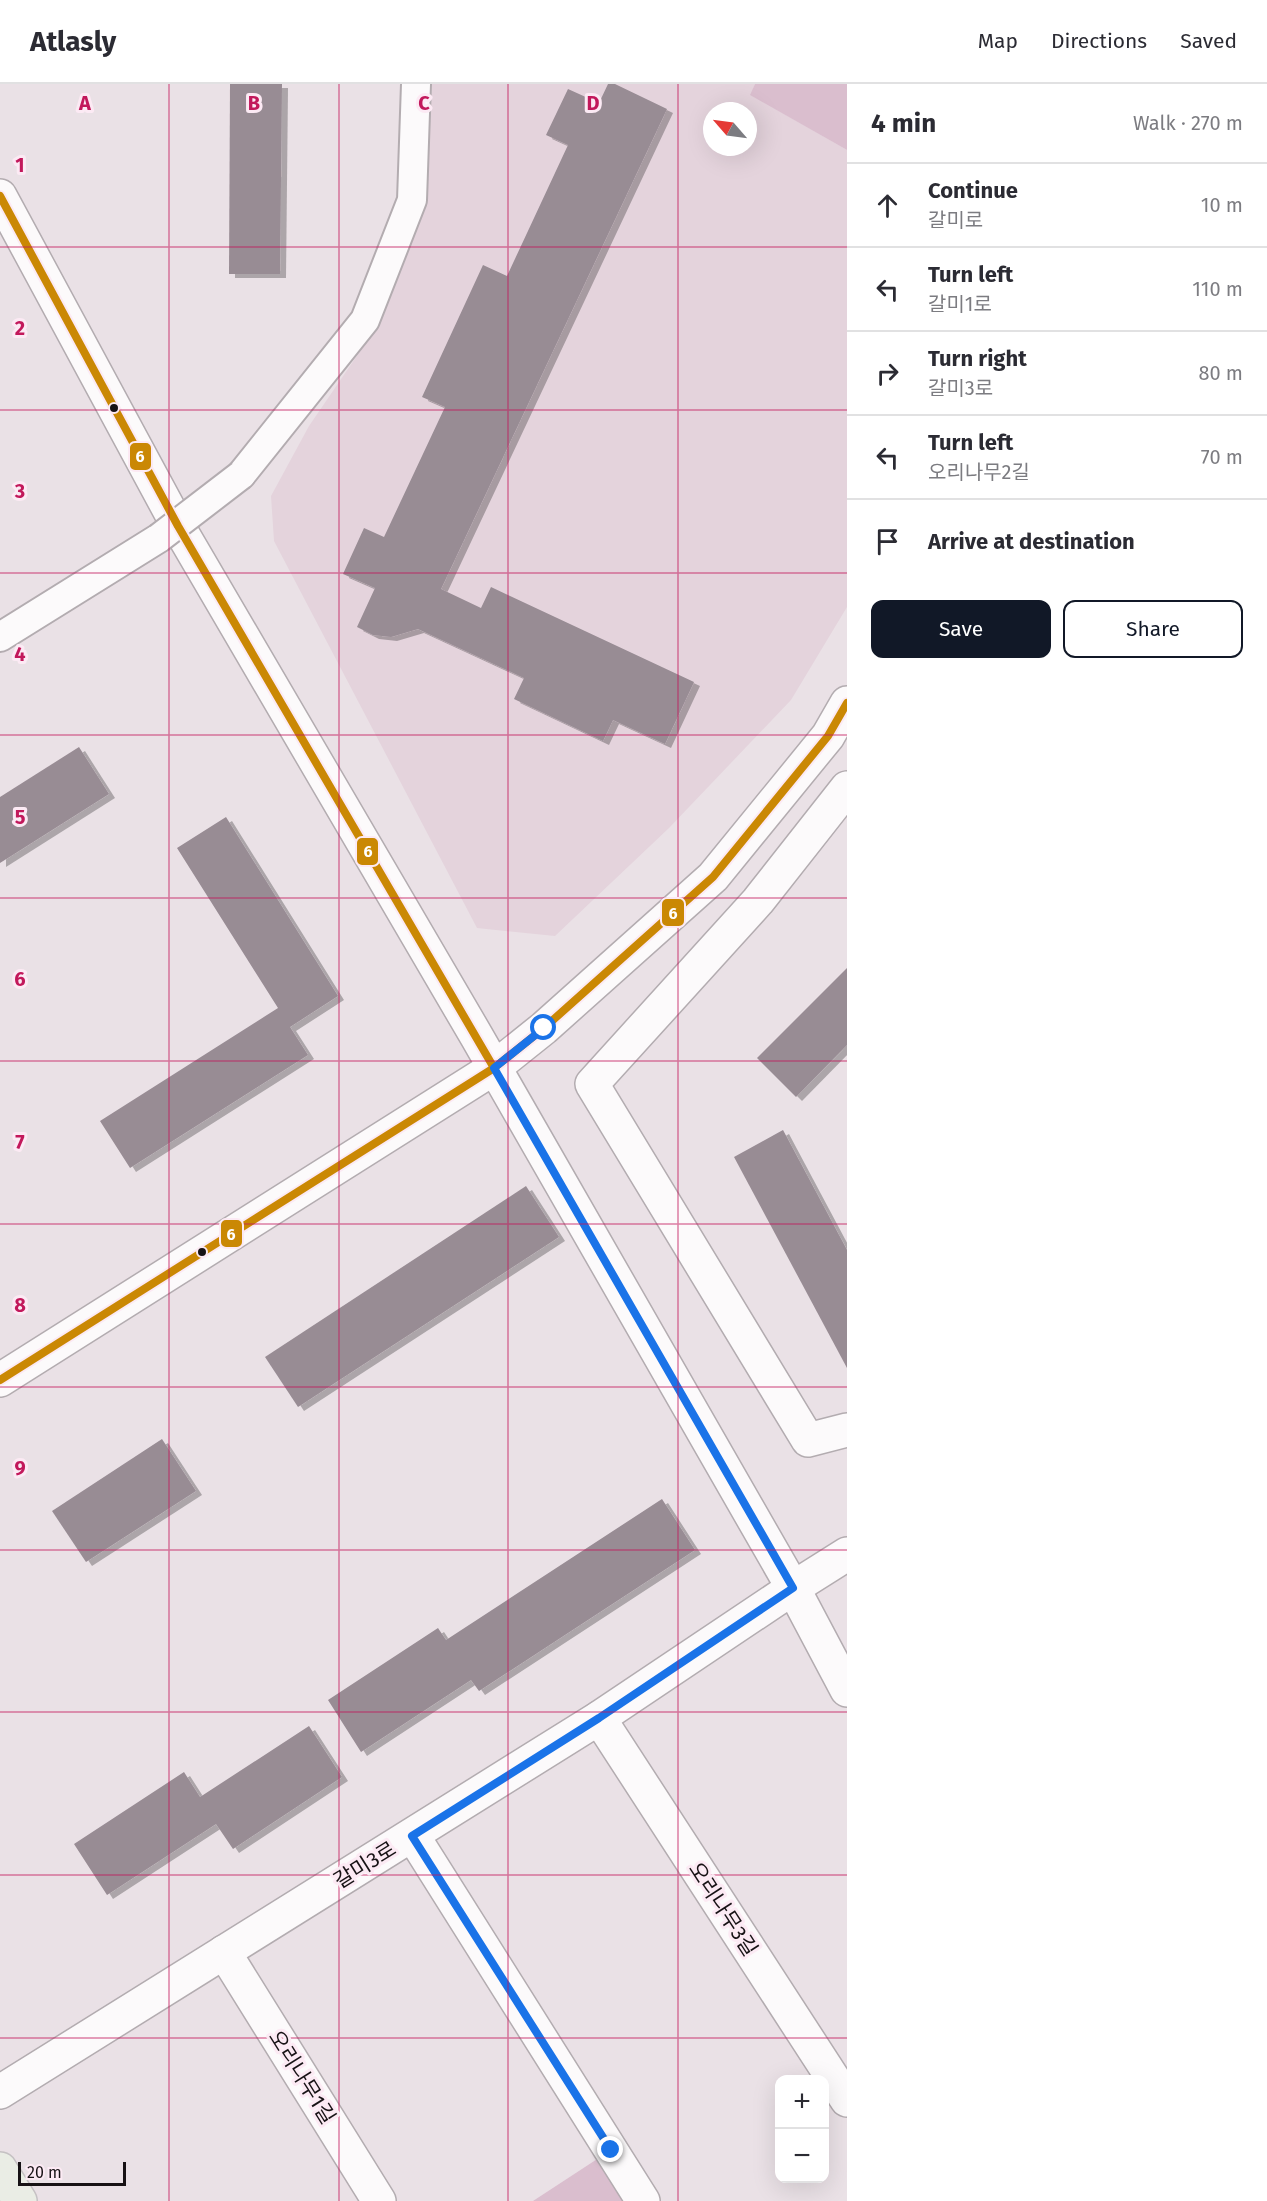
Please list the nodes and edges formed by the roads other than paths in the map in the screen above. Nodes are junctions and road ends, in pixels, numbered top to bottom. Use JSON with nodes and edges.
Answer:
{"nodes":[{"id":1,"x":416,"y":84,"type":"edge"},
{"id":2,"x":0,"y":196,"type":"edge"},
{"id":3,"x":0,"y":637,"type":"edge"},
{"id":4,"x":847,"y":703,"type":"edge"},
{"id":5,"x":847,"y":788,"type":"edge"},
{"id":6,"x":494,"y":1068,"type":"junction"},
{"id":7,"x":0,"y":1380,"type":"edge"},
{"id":8,"x":847,"y":1430,"type":"edge"},
{"id":9,"x":847,"y":1554,"type":"edge"},
{"id":10,"x":793,"y":1588,"type":"junction"},
{"id":11,"x":847,"y":1690,"type":"edge"},
{"id":12,"x":599,"y":1718,"type":"junction"},
{"id":13,"x":412,"y":1836,"type":"junction"},
{"id":14,"x":224,"y":1952,"type":"junction"},
{"id":15,"x":0,"y":2092,"type":"edge"},
{"id":16,"x":847,"y":2100,"type":"edge"},
{"id":17,"x":0,"y":2169,"type":"edge"},
{"id":18,"x":20,"y":2201,"type":"edge"},
{"id":19,"x":379,"y":2201,"type":"edge"},
{"id":20,"x":643,"y":2201,"type":"edge"}],
"edges":[{"from":1,"to":3,"type":"street","bridge":true},
{"from":2,"to":6,"type":"street"},
{"from":4,"to":6,"type":"street"},
{"from":5,"to":8,"type":"street"},
{"from":6,"to":7,"type":"street"},
{"from":6,"to":10,"type":"street"},
{"from":9,"to":10,"type":"street","name":"갈미3로"},
{"from":10,"to":11,"type":"street"},
{"from":10,"to":12,"type":"street","name":"갈미3로"},
{"from":12,"to":13,"type":"street","name":"갈미3로"},
{"from":12,"to":16,"type":"street","name":"오리나무3길"},
{"from":13,"to":14,"type":"street","name":"갈미3로"},
{"from":13,"to":20,"type":"street"},
{"from":14,"to":15,"type":"street","name":"갈미3로"},
{"from":14,"to":19,"type":"street","name":"오리나무1길"},
{"from":17,"to":18,"type":"main road"}]}
